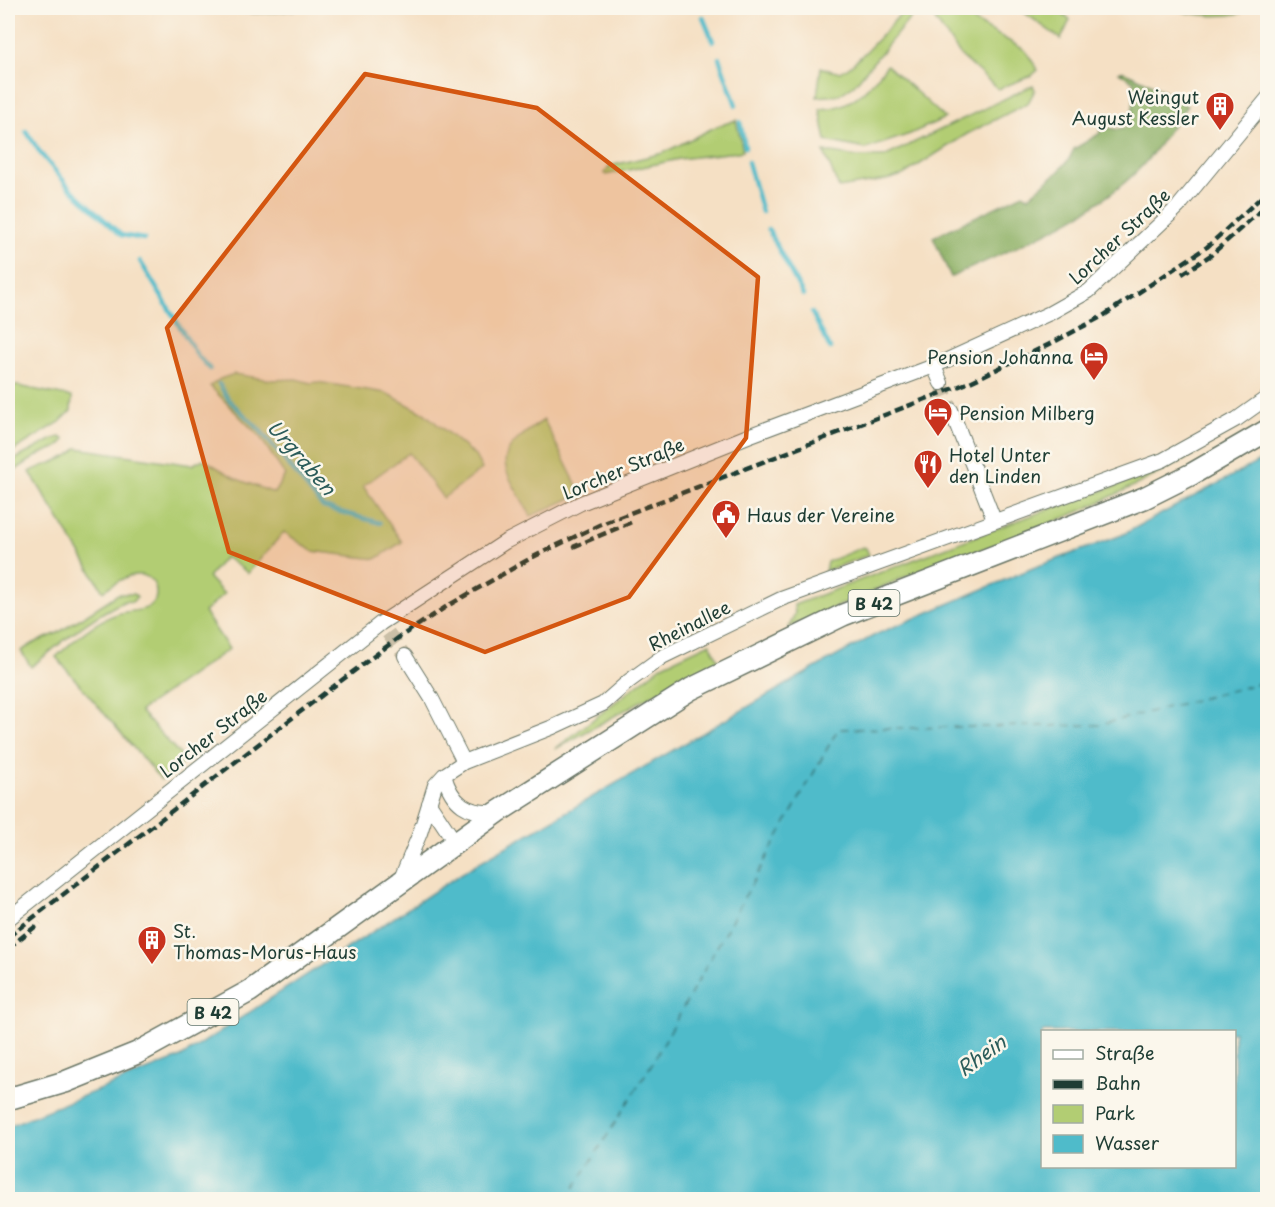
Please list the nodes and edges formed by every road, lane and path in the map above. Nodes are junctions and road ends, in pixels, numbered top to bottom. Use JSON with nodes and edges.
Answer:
{"nodes":[{"id":1,"x":1268,"y":98,"type":"edge"},
{"id":2,"x":934,"y":366,"type":"junction"},
{"id":3,"x":941,"y":383,"type":"tunnel mouth"},
{"id":4,"x":1268,"y":397,"type":"edge"},
{"id":5,"x":951,"y":410,"type":"tunnel mouth"},
{"id":6,"x":1268,"y":430,"type":"edge"},
{"id":7,"x":994,"y":520,"type":"junction"},
{"id":8,"x":405,"y":656,"type":"tunnel mouth"},
{"id":9,"x":464,"y":762,"type":"junction"},
{"id":10,"x":444,"y":775,"type":"junction"},
{"id":11,"x":429,"y":803,"type":"junction"},
{"id":12,"x":498,"y":812,"type":"junction"},
{"id":13,"x":454,"y":842,"type":"junction"},
{"id":14,"x":398,"y":884,"type":"junction"},
{"id":15,"x":8,"y":919,"type":"edge"},
{"id":16,"x":8,"y":1099,"type":"edge"}],
"edges":[{"from":1,"to":2,"type":"street","name":"Lorcher Straße"},
{"from":2,"to":3,"type":"street"},
{"from":2,"to":15,"type":"street","name":"Lorcher Straße"},
{"from":4,"to":7,"type":"street","name":"Rheinallee"},
{"from":5,"to":7,"type":"street"},
{"from":6,"to":12,"type":"main road","number":"B 42"},
{"from":7,"to":9,"type":"street","name":"Rheinallee"},
{"from":8,"to":9,"type":"street"},
{"from":9,"to":10,"type":"street","name":"Rheinallee"},
{"from":10,"to":11,"type":"street","name":"Rheinallee"},
{"from":10,"to":12,"type":"street"},
{"from":11,"to":13,"type":"street"},
{"from":11,"to":14,"type":"street","name":"Rheinallee"},
{"from":12,"to":13,"type":"main road","number":"B 42"},
{"from":13,"to":14,"type":"main road","number":"B 42"},
{"from":14,"to":16,"type":"main road","number":"B 42"}]}
